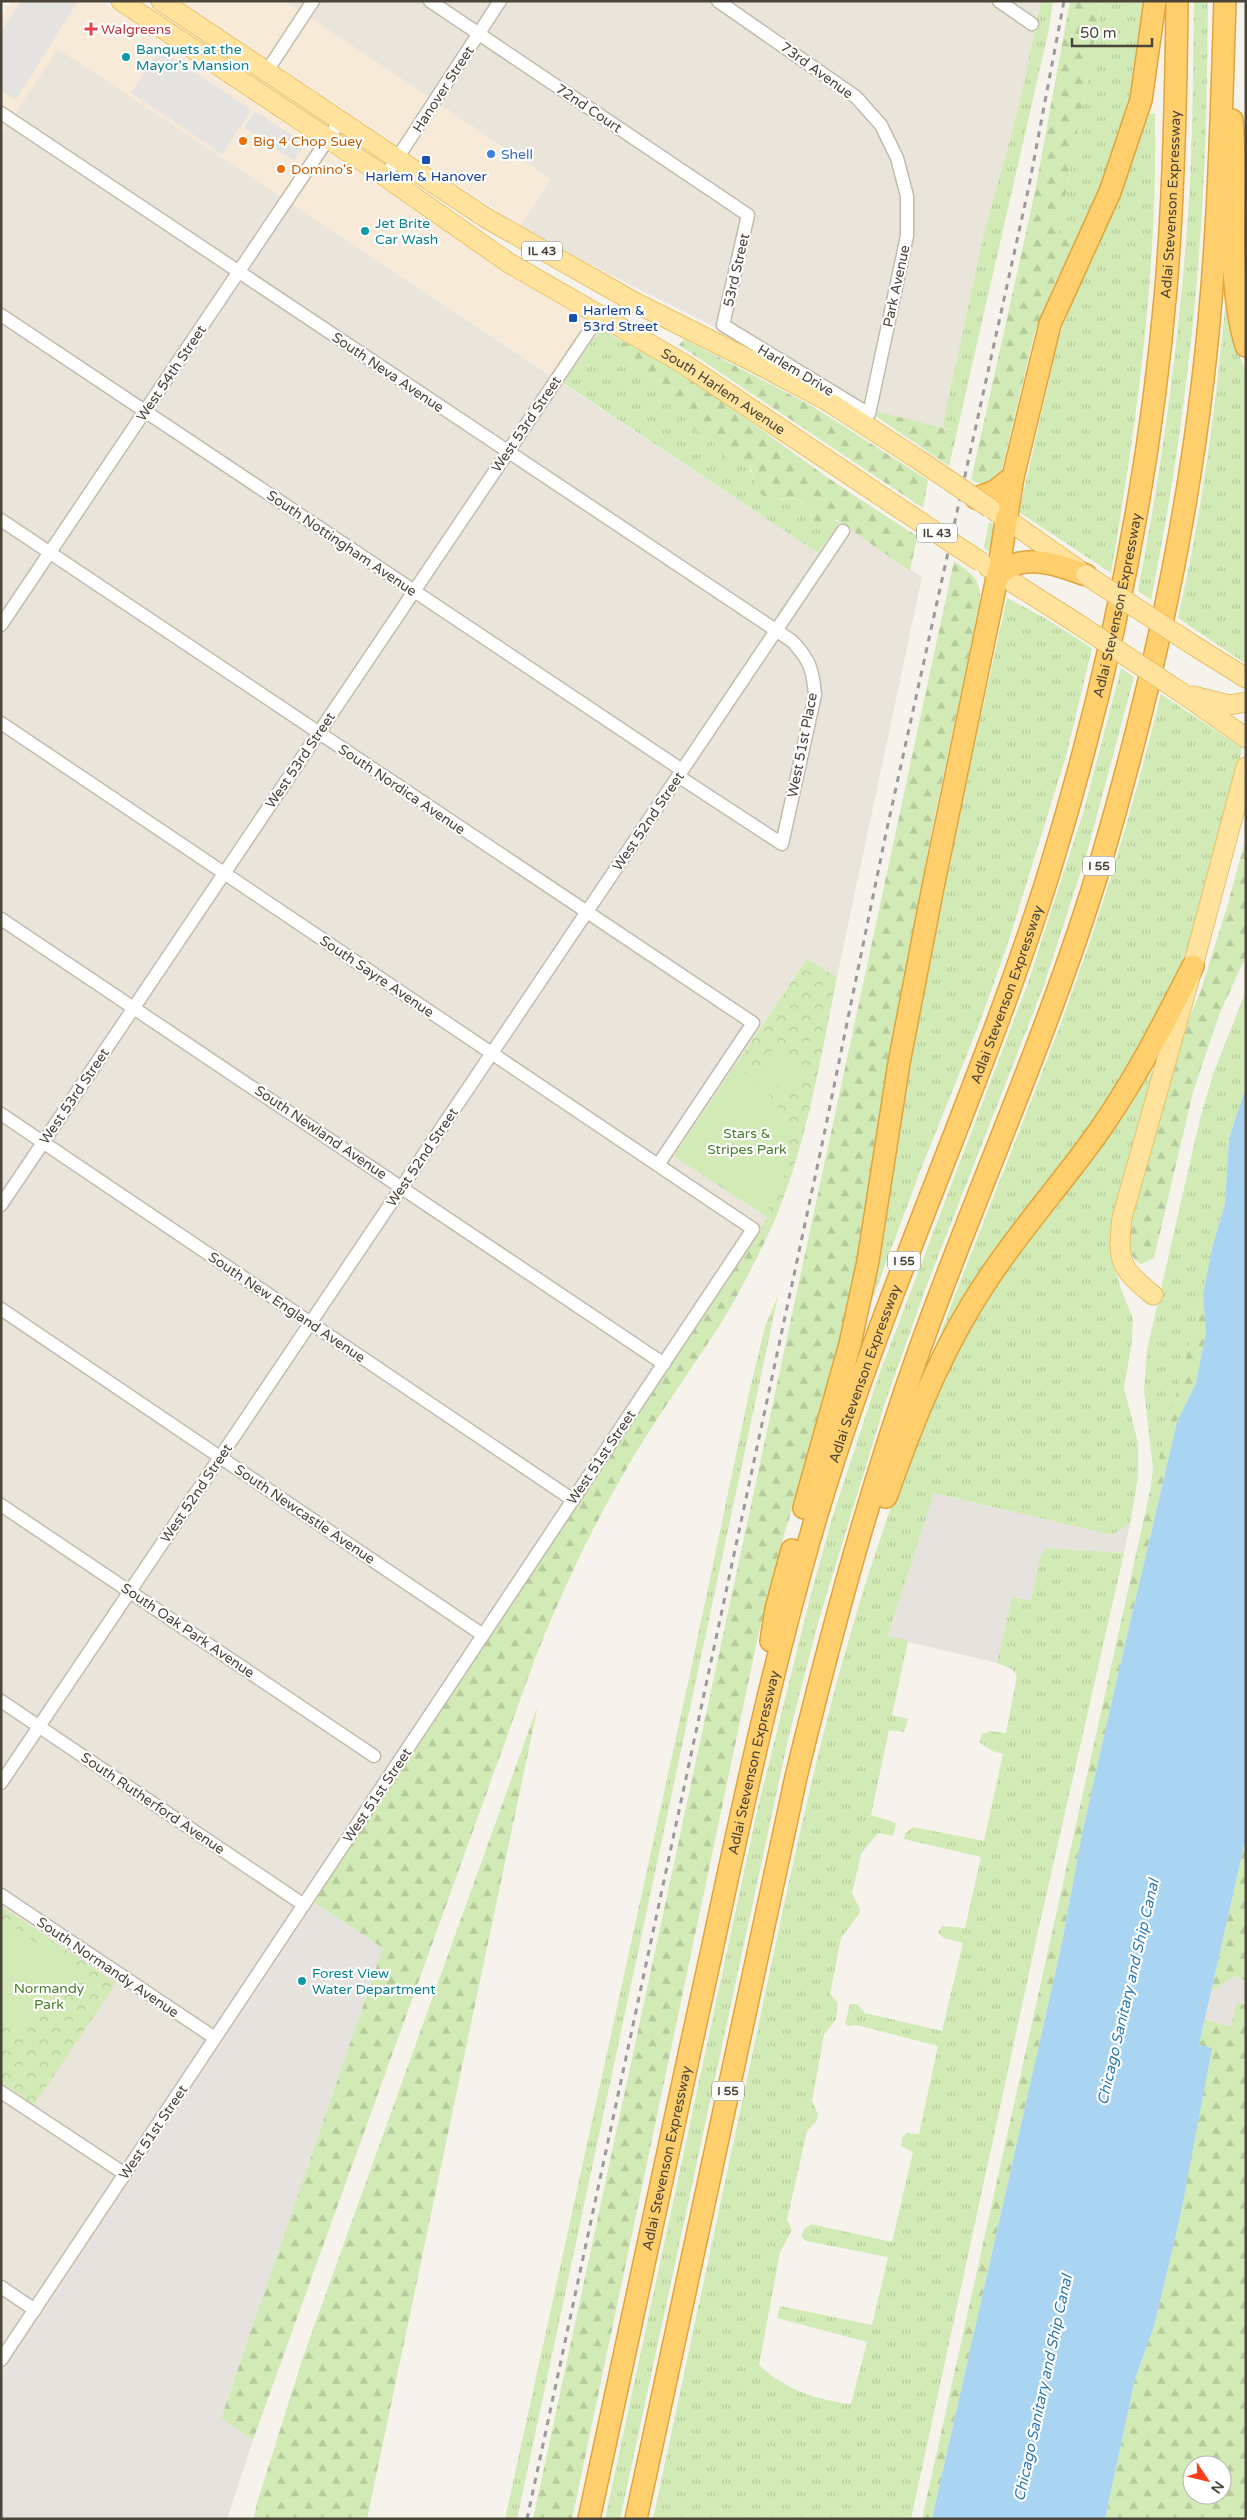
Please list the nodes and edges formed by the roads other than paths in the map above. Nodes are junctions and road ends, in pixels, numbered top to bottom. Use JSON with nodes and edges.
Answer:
{"nodes":[{"id":1,"x":121,"y":1,"type":"edge"},
{"id":2,"x":161,"y":1,"type":"edge"},
{"id":3,"x":313,"y":1,"type":"edge"},
{"id":4,"x":430,"y":1,"type":"edge"},
{"id":5,"x":500,"y":1,"type":"edge"},
{"id":6,"x":718,"y":1,"type":"edge"},
{"id":7,"x":999,"y":1,"type":"edge"},
{"id":8,"x":1155,"y":1,"type":"edge"},
{"id":9,"x":1177,"y":1,"type":"edge"},
{"id":10,"x":1225,"y":1,"type":"edge"},
{"id":11,"x":1032,"y":24,"type":"dead end"},
{"id":12,"x":1224,"y":33,"type":"junction"},
{"id":13,"x":479,"y":34,"type":"junction"},
{"id":14,"x":267,"y":71,"type":"junction"},
{"id":15,"x":1,"y":112,"type":"edge"},
{"id":16,"x":340,"y":121,"type":"junction"},
{"id":17,"x":328,"y":139,"type":"junction"},
{"id":18,"x":896,"y":158,"type":"joint"},
{"id":19,"x":397,"y":160,"type":"junction"},
{"id":20,"x":385,"y":177,"type":"junction"},
{"id":21,"x":748,"y":215,"type":"joint"},
{"id":22,"x":239,"y":271,"type":"junction"},
{"id":23,"x":1,"y":315,"type":"edge"},
{"id":24,"x":600,"y":316,"type":"junction"},
{"id":25,"x":723,"y":325,"type":"joint"},
{"id":26,"x":1246,"y":346,"type":"edge"},
{"id":27,"x":145,"y":411,"type":"junction"},
{"id":28,"x":869,"y":414,"type":"joint"},
{"id":29,"x":507,"y":451,"type":"junction"},
{"id":30,"x":1012,"y":477,"type":"junction"},
{"id":31,"x":992,"y":504,"type":"junction"},
{"id":32,"x":1,"y":520,"type":"edge"},
{"id":33,"x":843,"y":531,"type":"dead end"},
{"id":34,"x":50,"y":552,"type":"junction"},
{"id":35,"x":989,"y":567,"type":"junction"},
{"id":36,"x":1086,"y":575,"type":"junction"},
{"id":37,"x":413,"y":591,"type":"junction"},
{"id":38,"x":1,"y":626,"type":"edge"},
{"id":39,"x":776,"y":630,"type":"junction"},
{"id":40,"x":1246,"y":678,"type":"edge"},
{"id":41,"x":1182,"y":693,"type":"junction"},
{"id":42,"x":1246,"y":702,"type":"edge"},
{"id":43,"x":1,"y":723,"type":"edge"},
{"id":44,"x":319,"y":733,"type":"junction"},
{"id":45,"x":1246,"y":738,"type":"edge"},
{"id":46,"x":1246,"y":767,"type":"edge"},
{"id":47,"x":680,"y":773,"type":"junction"},
{"id":48,"x":1243,"y":785,"type":"edge"},
{"id":49,"x":782,"y":844,"type":"joint"},
{"id":50,"x":224,"y":872,"type":"junction"},
{"id":51,"x":586,"y":913,"type":"junction"},
{"id":52,"x":1,"y":919,"type":"edge"},
{"id":53,"x":1193,"y":966,"type":"junction"},
{"id":54,"x":133,"y":1007,"type":"junction"},
{"id":55,"x":492,"y":1053,"type":"junction"},
{"id":56,"x":1,"y":1114,"type":"edge"},
{"id":57,"x":43,"y":1142,"type":"junction"},
{"id":58,"x":658,"y":1165,"type":"junction"},
{"id":59,"x":402,"y":1186,"type":"junction"},
{"id":60,"x":1,"y":1205,"type":"edge"},
{"id":61,"x":753,"y":1229,"type":"joint"},
{"id":62,"x":1153,"y":1295,"type":"dead end"},
{"id":63,"x":1,"y":1310,"type":"edge"},
{"id":64,"x":310,"y":1323,"type":"junction"},
{"id":65,"x":664,"y":1364,"type":"junction"},
{"id":66,"x":221,"y":1456,"type":"junction"},
{"id":67,"x":573,"y":1500,"type":"junction"},
{"id":68,"x":1,"y":1505,"type":"edge"},
{"id":69,"x":130,"y":1591,"type":"junction"},
{"id":70,"x":483,"y":1636,"type":"junction"},
{"id":71,"x":824,"y":1663,"type":"junction"},
{"id":72,"x":1,"y":1701,"type":"edge"},
{"id":73,"x":40,"y":1726,"type":"junction"},
{"id":74,"x":760,"y":1729,"type":"junction"},
{"id":75,"x":374,"y":1756,"type":"dead end"},
{"id":76,"x":1,"y":1783,"type":"edge"},
{"id":77,"x":1,"y":1895,"type":"edge"},
{"id":78,"x":304,"y":1905,"type":"junction"},
{"id":79,"x":215,"y":2038,"type":"junction"},
{"id":80,"x":1,"y":2092,"type":"edge"},
{"id":81,"x":125,"y":2174,"type":"junction"},
{"id":82,"x":1,"y":2288,"type":"edge"},
{"id":83,"x":35,"y":2310,"type":"junction"},
{"id":84,"x":1,"y":2360,"type":"edge"},
{"id":85,"x":589,"y":2519,"type":"edge"},
{"id":86,"x":636,"y":2519,"type":"edge"}],
"edges":[{"from":1,"to":17,"type":"main road","name":"South Harlem Avenue","number":"IL 43"},
{"from":2,"to":14,"type":"main road","number":"IL 43"},
{"from":3,"to":14,"type":"street"},
{"from":4,"to":13,"type":"street","name":"72nd Court"},
{"from":5,"to":13,"type":"street","name":"Hanover Street"},
{"from":6,"to":18,"type":"street","name":"73rd Avenue"},
{"from":7,"to":11,"type":"street"},
{"from":8,"to":30,"type":"highway"},
{"from":9,"to":74,"type":"highway","name":"Adlai Stevenson Expressway","number":"I 55"},
{"from":10,"to":12,"type":"highway","number":"I 55"},
{"from":12,"to":26,"type":"highway"},
{"from":12,"to":71,"type":"highway","number":"I 55"},
{"from":13,"to":19,"type":"street","name":"Hanover Street"},
{"from":13,"to":21,"type":"street","name":"72nd Court"},
{"from":14,"to":16,"type":"main road","number":"IL 43"},
{"from":15,"to":22,"type":"street","name":"South Neva Avenue"},
{"from":16,"to":17,"type":"street","name":"West 54th Street"},
{"from":16,"to":19,"type":"main road","number":"IL 43"},
{"from":17,"to":20,"type":"main road","name":"South Harlem Avenue","number":"IL 43"},
{"from":17,"to":22,"type":"street","name":"West 54th Street"},
{"from":18,"to":28,"type":"street","name":"Park Avenue"},
{"from":19,"to":20,"type":"street","name":"Hanover Street"},
{"from":19,"to":31,"type":"main road","number":"IL 43","bridge":true},
{"from":20,"to":24,"type":"main road","name":"South Harlem Avenue","number":"IL 43"},
{"from":21,"to":25,"type":"street","name":"53rd Street"},
{"from":22,"to":27,"type":"street","name":"West 54th Street"},
{"from":22,"to":29,"type":"street","name":"South Neva Avenue"},
{"from":23,"to":27,"type":"street","name":"South Nottingham Avenue"},
{"from":24,"to":29,"type":"street","name":"West 53rd Street"},
{"from":24,"to":35,"type":"main road","name":"South Harlem Avenue","number":"IL 43","bridge":true},
{"from":25,"to":28,"type":"street","name":"Harlem Drive"},
{"from":27,"to":34,"type":"street","name":"West 54th Street"},
{"from":27,"to":37,"type":"street","name":"South Nottingham Avenue"},
{"from":29,"to":37,"type":"street","name":"West 53rd Street"},
{"from":29,"to":39,"type":"street","name":"South Neva Avenue"},
{"from":30,"to":31,"type":"highway"},
{"from":30,"to":31,"type":"highway"},
{"from":31,"to":35,"type":"highway"},
{"from":31,"to":36,"type":"main road","number":"IL 43"},
{"from":32,"to":34,"type":"street","name":"South Nordica Avenue"},
{"from":33,"to":39,"type":"street","name":"West 52nd Street"},
{"from":34,"to":38,"type":"street","name":"West 54th Street"},
{"from":34,"to":44,"type":"street","name":"South Nordica Avenue"},
{"from":35,"to":36,"type":"highway"},
{"from":35,"to":41,"type":"main road","name":"South Harlem Avenue","number":"IL 43","bridge":true},
{"from":35,"to":74,"type":"highway"},
{"from":36,"to":40,"type":"main road","number":"IL 43","bridge":true},
{"from":37,"to":44,"type":"street","name":"West 53rd Street"},
{"from":37,"to":47,"type":"street","name":"South Nottingham Avenue"},
{"from":39,"to":47,"type":"street","name":"West 52nd Street"},
{"from":39,"to":49,"type":"street","name":"West 51st Place"},
{"from":41,"to":42,"type":"main road"},
{"from":41,"to":45,"type":"main road","name":"South Harlem Avenue","number":"IL 43"},
{"from":43,"to":50,"type":"street","name":"South Sayre Avenue"},
{"from":44,"to":50,"type":"street","name":"West 53rd Street"},
{"from":44,"to":51,"type":"street","name":"South Nordica Avenue"},
{"from":46,"to":48,"type":"main road"},
{"from":47,"to":49,"type":"street","name":"South Nottingham Avenue"},
{"from":47,"to":51,"type":"street","name":"West 52nd Street"},
{"from":48,"to":53,"type":"main road"},
{"from":50,"to":54,"type":"street","name":"West 53rd Street"},
{"from":50,"to":55,"type":"street","name":"South Sayre Avenue"},
{"from":51,"to":55,"type":"street","name":"West 52nd Street"},
{"from":51,"to":58,"type":"street","name":"South Nordica Avenue"},
{"from":52,"to":54,"type":"street","name":"South Newland Avenue"},
{"from":53,"to":62,"type":"main road"},
{"from":53,"to":71,"type":"highway"},
{"from":54,"to":57,"type":"street","name":"West 53rd Street"},
{"from":54,"to":59,"type":"street","name":"South Newland Avenue"},
{"from":55,"to":58,"type":"street","name":"South Sayre Avenue"},
{"from":55,"to":59,"type":"street","name":"West 52nd Street"},
{"from":56,"to":57,"type":"street","name":"South New England Avenue"},
{"from":57,"to":60,"type":"street","name":"West 53rd Street"},
{"from":57,"to":64,"type":"street","name":"South New England Avenue"},
{"from":58,"to":61,"type":"street","name":"South Sayre Avenue"},
{"from":59,"to":64,"type":"street","name":"West 52nd Street"},
{"from":59,"to":65,"type":"street","name":"South Newland Avenue"},
{"from":61,"to":65,"type":"street","name":"West 51st Street"},
{"from":63,"to":66,"type":"street","name":"South Newcastle Avenue"},
{"from":64,"to":66,"type":"street","name":"West 52nd Street"},
{"from":64,"to":67,"type":"street","name":"South New England Avenue"},
{"from":65,"to":67,"type":"street","name":"West 51st Street"},
{"from":66,"to":69,"type":"street","name":"West 52nd Street"},
{"from":66,"to":70,"type":"street","name":"South Newcastle Avenue"},
{"from":67,"to":70,"type":"street","name":"West 51st Street"},
{"from":68,"to":69,"type":"street","name":"South Oak Park Avenue"},
{"from":69,"to":73,"type":"street","name":"West 52nd Street"},
{"from":69,"to":75,"type":"street","name":"South Oak Park Avenue"},
{"from":70,"to":78,"type":"street","name":"West 51st Street"},
{"from":71,"to":86,"type":"highway","number":"I 55"},
{"from":72,"to":73,"type":"street","name":"South Rutherford Avenue"},
{"from":73,"to":76,"type":"street","name":"West 52nd Street"},
{"from":73,"to":78,"type":"street","name":"South Rutherford Avenue"},
{"from":74,"to":85,"type":"highway","name":"Adlai Stevenson Expressway","number":"I 55"},
{"from":77,"to":79,"type":"street","name":"South Normandy Avenue"},
{"from":78,"to":79,"type":"street","name":"West 51st Street"},
{"from":79,"to":81,"type":"street","name":"West 51st Street"},
{"from":80,"to":81,"type":"street"},
{"from":81,"to":83,"type":"street","name":"West 51st Street"},
{"from":82,"to":83,"type":"street"},
{"from":83,"to":84,"type":"street","name":"West 51st Street"}]}
